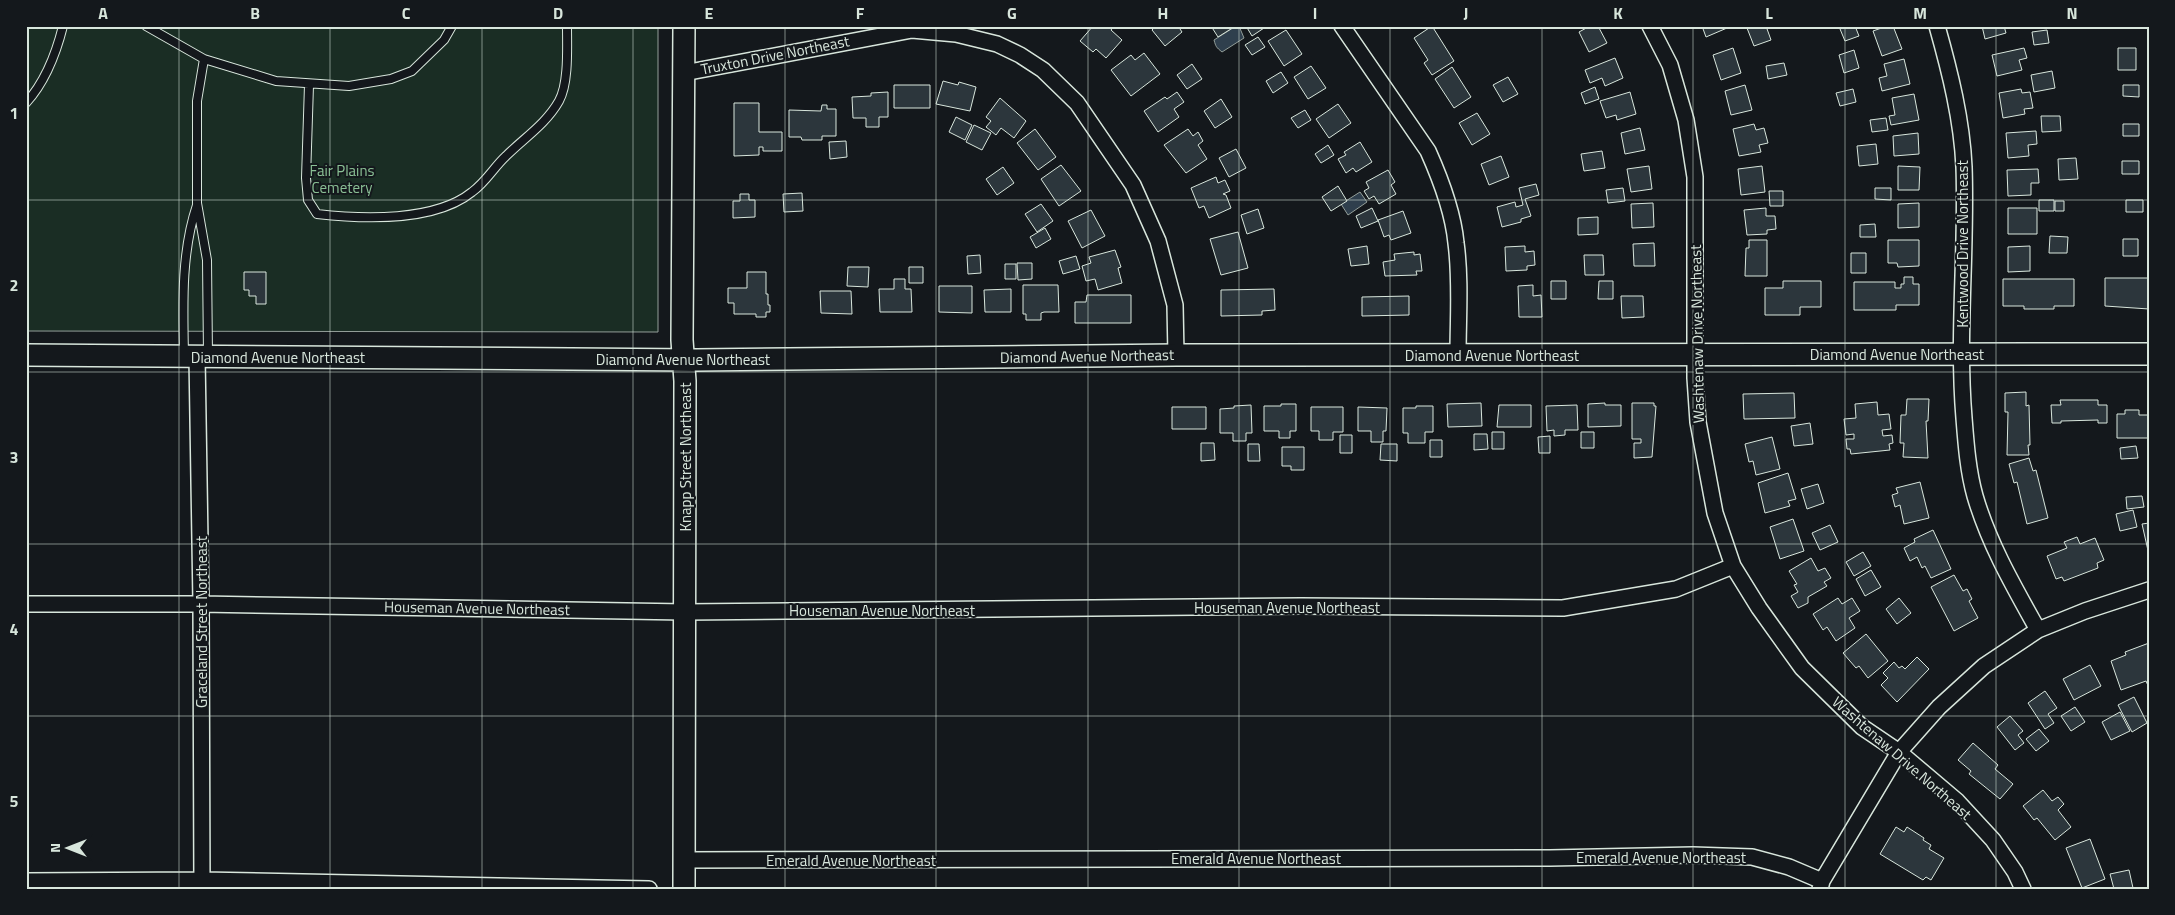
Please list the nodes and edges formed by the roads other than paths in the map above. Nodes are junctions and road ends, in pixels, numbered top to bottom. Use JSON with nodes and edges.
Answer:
{"nodes":[{"id":1,"x":63,"y":26,"type":"edge"},
{"id":2,"x":146,"y":26,"type":"edge"},
{"id":3,"x":452,"y":26,"type":"edge"},
{"id":4,"x":567,"y":26,"type":"edge"},
{"id":5,"x":684,"y":26,"type":"edge"},
{"id":6,"x":1342,"y":26,"type":"edge"},
{"id":7,"x":1650,"y":26,"type":"edge"},
{"id":8,"x":1937,"y":26,"type":"edge"},
{"id":9,"x":204,"y":60,"type":"junction"},
{"id":10,"x":684,"y":73,"type":"junction"},
{"id":11,"x":309,"y":84,"type":"junction"},
{"id":12,"x":26,"y":103,"type":"edge"},
{"id":13,"x":197,"y":203,"type":"junction"},
{"id":14,"x":1961,"y":354,"type":"junction"},
{"id":15,"x":2149,"y":354,"type":"edge"},
{"id":16,"x":26,"y":355,"type":"edge"},
{"id":17,"x":1176,"y":355,"type":"junction"},
{"id":18,"x":1458,"y":355,"type":"junction"},
{"id":19,"x":1695,"y":355,"type":"junction"},
{"id":20,"x":196,"y":356,"type":"junction"},
{"id":21,"x":684,"y":360,"type":"junction"},
{"id":22,"x":1732,"y":566,"type":"junction"},
{"id":23,"x":2149,"y":590,"type":"edge"},
{"id":24,"x":26,"y":604,"type":"edge"},
{"id":25,"x":201,"y":604,"type":"junction"},
{"id":26,"x":685,"y":612,"type":"junction"},
{"id":27,"x":2038,"y":630,"type":"junction"},
{"id":28,"x":1899,"y":752,"type":"junction"},
{"id":29,"x":685,"y":860,"type":"junction"},
{"id":30,"x":26,"y":881,"type":"edge"},
{"id":31,"x":202,"y":884,"type":"edge"},
{"id":32,"x":1821,"y":885,"type":"edge"},
{"id":33,"x":649,"y":889,"type":"edge"},
{"id":34,"x":684,"y":889,"type":"edge"},
{"id":35,"x":2023,"y":889,"type":"edge"}],
"edges":[{"from":1,"to":12,"type":"lane"},
{"from":2,"to":9,"type":"lane"},
{"from":3,"to":11,"type":"lane"},
{"from":4,"to":11,"type":"lane"},
{"from":5,"to":10,"type":"street","name":"Knapp Street Northeast"},
{"from":6,"to":18,"type":"street"},
{"from":7,"to":19,"type":"street","name":"Washtenaw Drive Northeast"},
{"from":8,"to":14,"type":"street","name":"Kentwood Drive Northeast"},
{"from":9,"to":11,"type":"lane"},
{"from":9,"to":13,"type":"lane"},
{"from":10,"to":17,"type":"street","name":"Truxton Drive Northeast"},
{"from":10,"to":21,"type":"street","name":"Knapp Street Northeast"},
{"from":13,"to":20,"type":"lane"},
{"from":13,"to":20,"type":"lane"},
{"from":14,"to":15,"type":"street","name":"Diamond Avenue Northeast"},
{"from":14,"to":19,"type":"street","name":"Diamond Avenue Northeast"},
{"from":14,"to":27,"type":"street","name":"Kentwood Drive Northeast"},
{"from":16,"to":20,"type":"street","name":"Diamond Avenue Northeast"},
{"from":17,"to":18,"type":"street","name":"Diamond Avenue Northeast"},
{"from":17,"to":21,"type":"street","name":"Diamond Avenue Northeast"},
{"from":18,"to":19,"type":"street","name":"Diamond Avenue Northeast"},
{"from":19,"to":22,"type":"street","name":"Washtenaw Drive Northeast"},
{"from":20,"to":21,"type":"street","name":"Diamond Avenue Northeast"},
{"from":20,"to":25,"type":"street","name":"Graceland Street Northeast"},
{"from":21,"to":26,"type":"street","name":"Knapp Street Northeast"},
{"from":22,"to":26,"type":"street","name":"Houseman Avenue Northeast"},
{"from":22,"to":28,"type":"street","name":"Washtenaw Drive Northeast"},
{"from":23,"to":27,"type":"street"},
{"from":24,"to":25,"type":"street","name":"Houseman Avenue Northeast"},
{"from":25,"to":26,"type":"street","name":"Houseman Avenue Northeast"},
{"from":25,"to":31,"type":"street","name":"Graceland Street Northeast"},
{"from":26,"to":29,"type":"street","name":"Knapp Street Northeast"},
{"from":27,"to":28,"type":"street"},
{"from":28,"to":32,"type":"street"},
{"from":28,"to":35,"type":"street","name":"Washtenaw Drive Northeast"},
{"from":29,"to":32,"type":"street","name":"Emerald Avenue Northeast"},
{"from":29,"to":34,"type":"street","name":"Knapp Street Northeast"},
{"from":30,"to":31,"type":"street"},
{"from":31,"to":33,"type":"street"}]}
